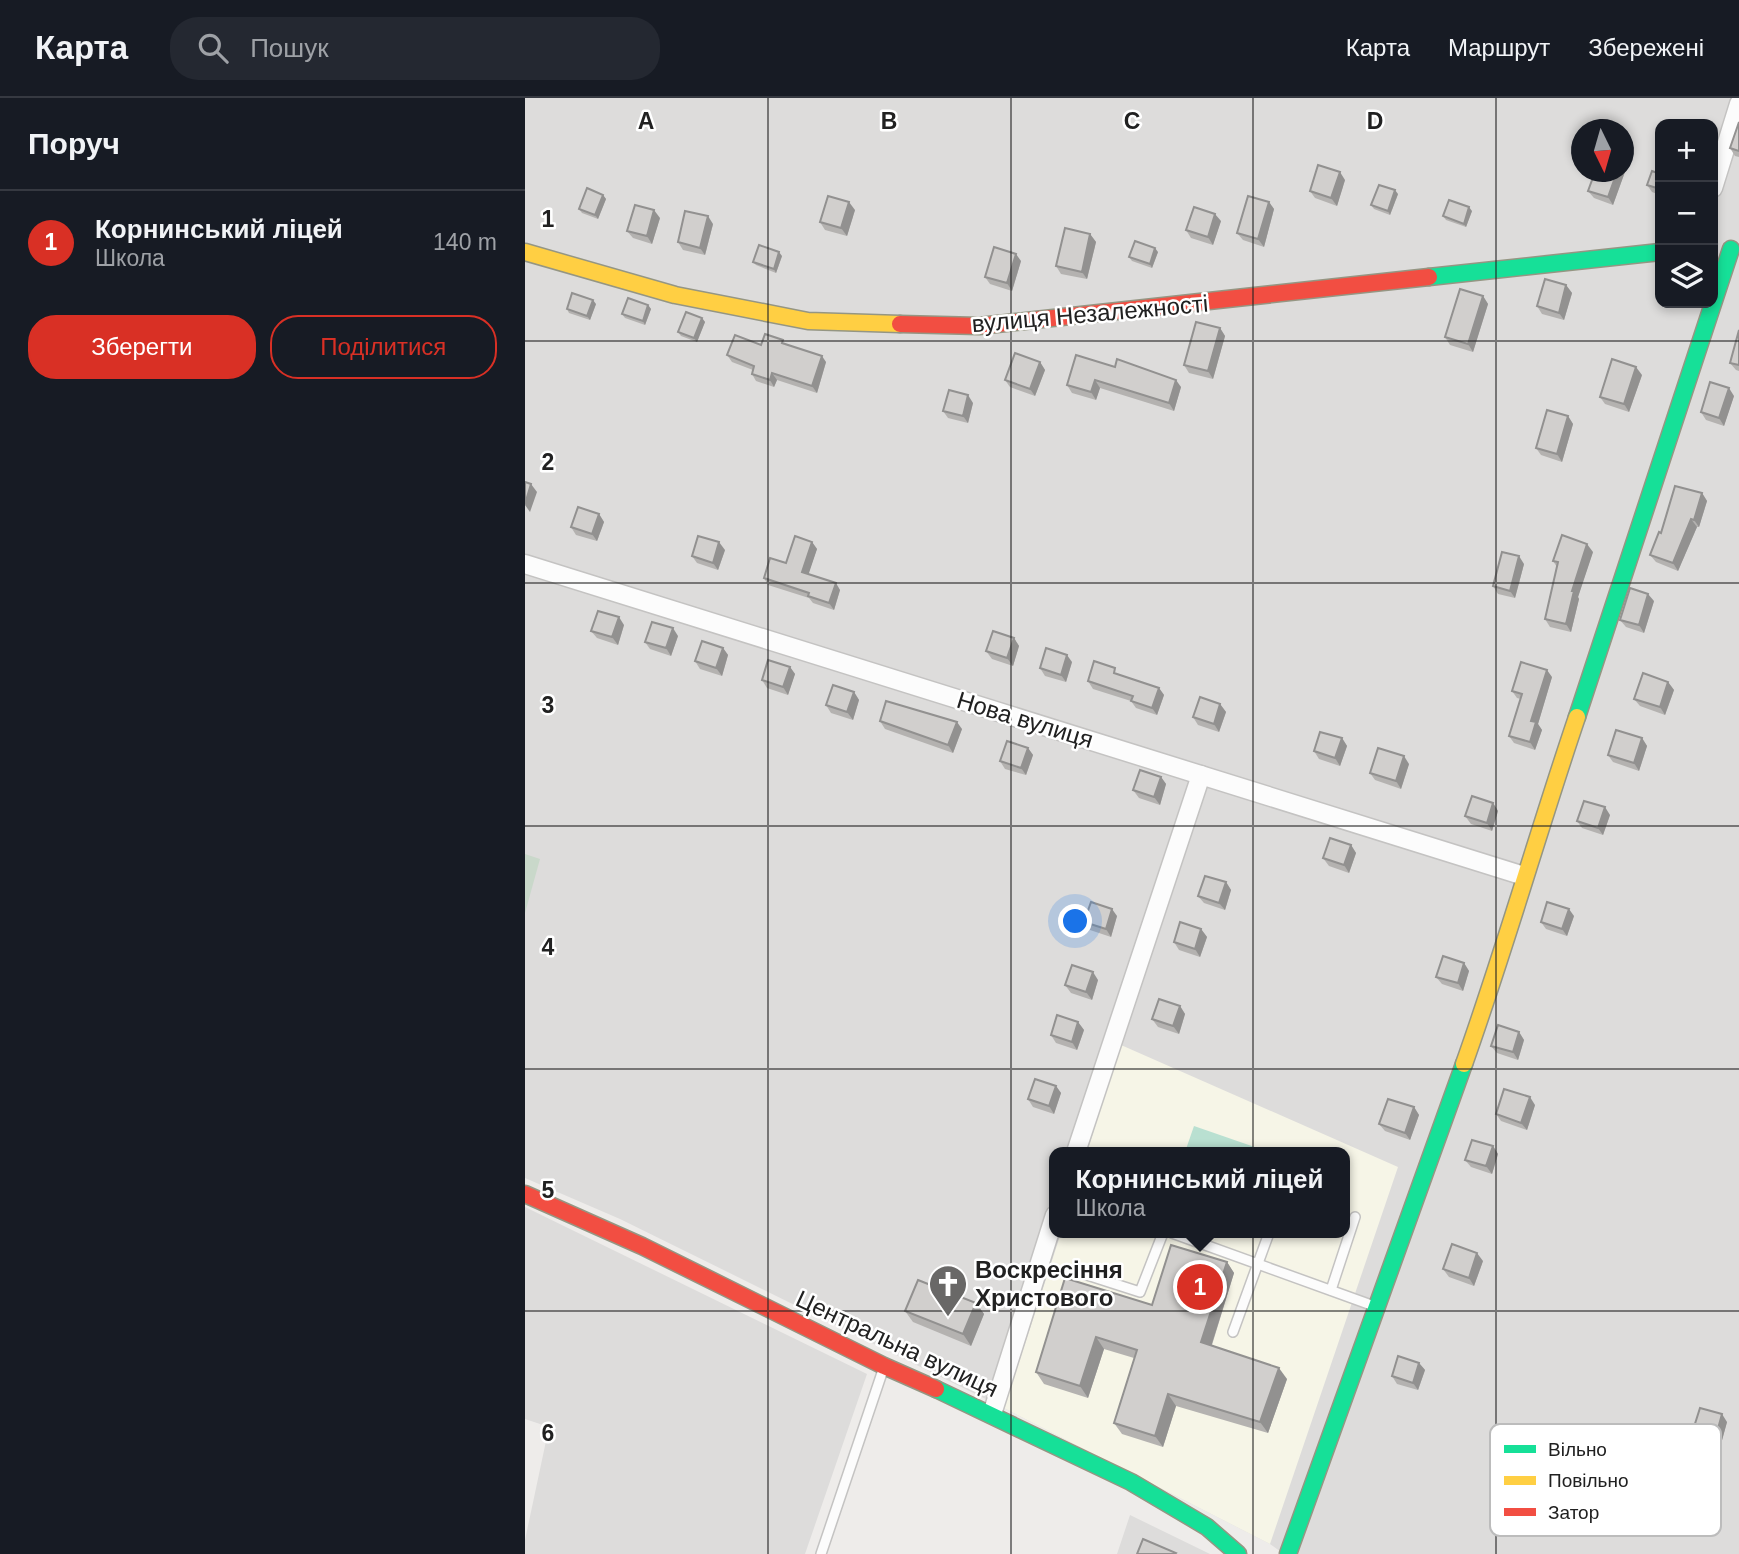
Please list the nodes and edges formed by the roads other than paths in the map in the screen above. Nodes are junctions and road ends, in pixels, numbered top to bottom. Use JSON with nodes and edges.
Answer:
{"nodes":[{"id":1,"x":1739,"y":104,"type":"edge"},
{"id":2,"x":1715,"y":182,"type":"edge"},
{"id":3,"x":1727,"y":250,"type":"edge"},
{"id":4,"x":525,"y":253,"type":"edge"},
{"id":5,"x":1655,"y":253,"type":"edge"},
{"id":6,"x":525,"y":564,"type":"edge"},
{"id":7,"x":1201,"y":775,"type":"junction"},
{"id":8,"x":1524,"y":876,"type":"junction"},
{"id":9,"x":1078,"y":1147,"type":"edge"},
{"id":10,"x":525,"y":1194,"type":"edge"},
{"id":11,"x":1355,"y":1217,"type":"dead end"},
{"id":12,"x":1350,"y":1232,"type":"edge"},
{"id":13,"x":1049,"y":1234,"type":"edge"},
{"id":14,"x":1161,"y":1238,"type":"edge"},
{"id":15,"x":1186,"y":1238,"type":"edge"},
{"id":16,"x":1267,"y":1238,"type":"edge"},
{"id":17,"x":1348,"y":1238,"type":"edge"},
{"id":18,"x":1258,"y":1264,"type":"junction"},
{"id":19,"x":1084,"y":1274,"type":"dead end"},
{"id":20,"x":1331,"y":1290,"type":"junction"},
{"id":21,"x":1376,"y":1307,"type":"junction"},
{"id":22,"x":1233,"y":1332,"type":"dead end"},
{"id":23,"x":884,"y":1366,"type":"junction"},
{"id":24,"x":992,"y":1414,"type":"junction"},
{"id":25,"x":821,"y":1554,"type":"edge"},
{"id":26,"x":1238,"y":1554,"type":"edge"},
{"id":27,"x":1288,"y":1554,"type":"edge"}],
"edges":[{"from":1,"to":2,"type":"street"},
{"from":3,"to":8,"type":"street"},
{"from":4,"to":5,"type":"street","name":"вулиця Незалежності"},
{"from":6,"to":7,"type":"street","name":"Нова вулиця"},
{"from":7,"to":8,"type":"street","name":"Нова вулиця"},
{"from":7,"to":9,"type":"street"},
{"from":8,"to":21,"type":"street"},
{"from":10,"to":23,"type":"street","name":"Центральна вулиця"},
{"from":11,"to":12,"type":"lane"},
{"from":13,"to":24,"type":"street"},
{"from":14,"to":19,"type":"lane"},
{"from":15,"to":18,"type":"lane"},
{"from":16,"to":18,"type":"lane"},
{"from":17,"to":20,"type":"lane"},
{"from":18,"to":20,"type":"lane"},
{"from":18,"to":22,"type":"lane"},
{"from":20,"to":21,"type":"lane"},
{"from":21,"to":27,"type":"street"},
{"from":23,"to":24,"type":"street","name":"Центральна вулиця"},
{"from":23,"to":25,"type":"lane"},
{"from":24,"to":26,"type":"street","name":"Центральна вулиця"}]}
